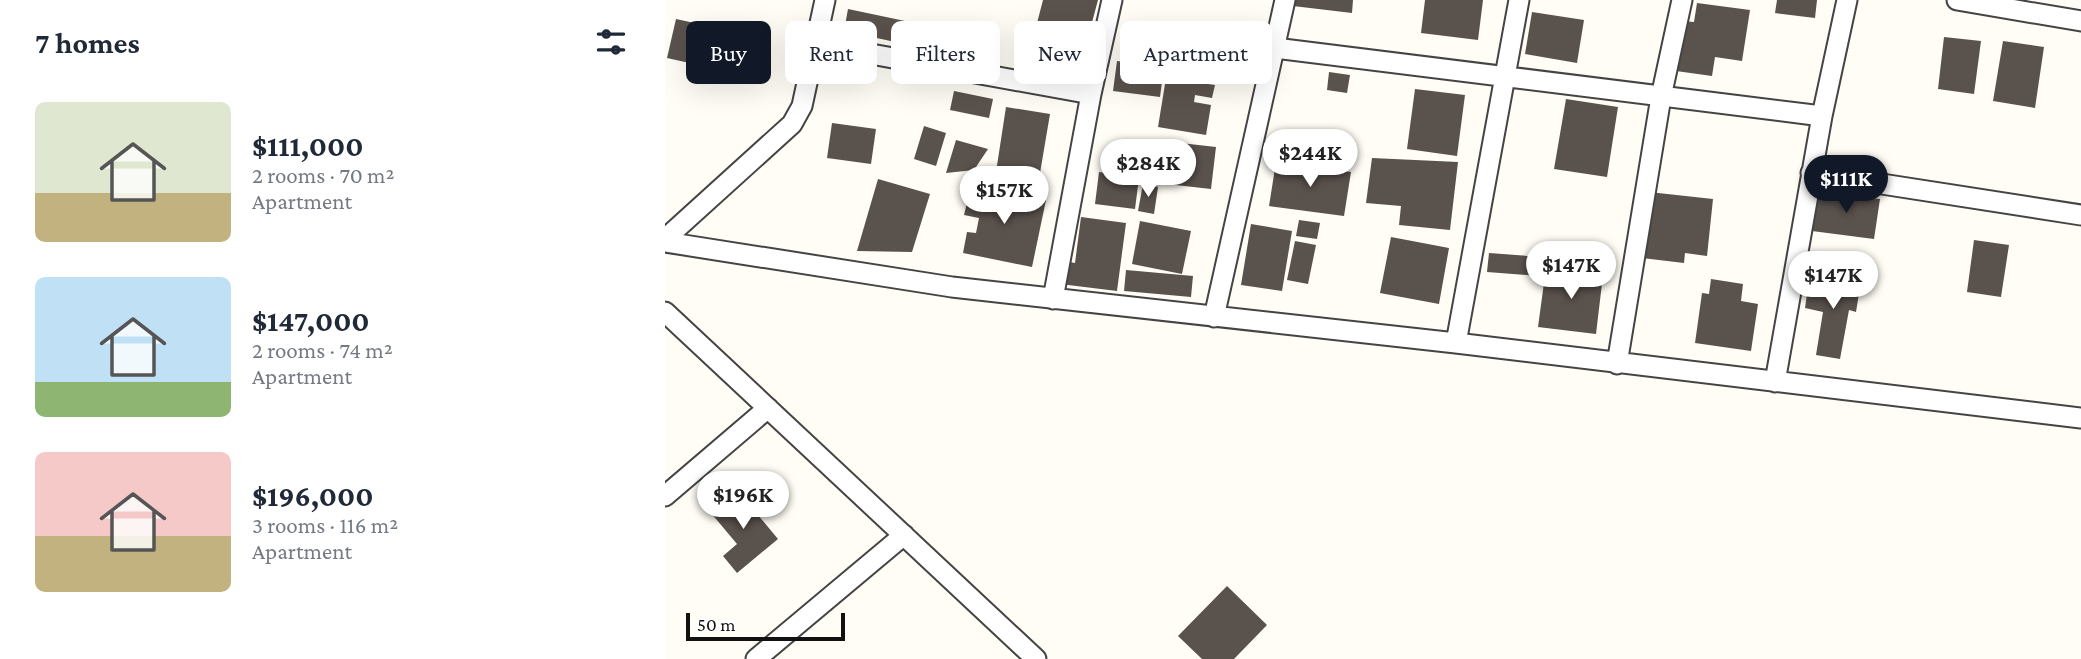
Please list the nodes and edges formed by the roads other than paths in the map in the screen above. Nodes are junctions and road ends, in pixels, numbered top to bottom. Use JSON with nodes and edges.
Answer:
{"nodes":[{"id":1,"x":825,"y":0,"type":"edge"},
{"id":2,"x":1112,"y":0,"type":"edge"},
{"id":3,"x":1285,"y":0,"type":"edge"},
{"id":4,"x":1519,"y":0,"type":"edge"},
{"id":5,"x":1682,"y":0,"type":"edge"},
{"id":6,"x":1847,"y":0,"type":"edge"},
{"id":7,"x":1957,"y":0,"type":"edge"},
{"id":8,"x":821,"y":21,"type":"edge"},
{"id":9,"x":2081,"y":21,"type":"edge"},
{"id":10,"x":1275,"y":48,"type":"junction"},
{"id":11,"x":877,"y":55,"type":"edge"},
{"id":12,"x":1506,"y":77,"type":"junction"},
{"id":13,"x":807,"y":84,"type":"edge"},
{"id":14,"x":1091,"y":94,"type":"junction"},
{"id":15,"x":1661,"y":97,"type":"junction"},
{"id":16,"x":1822,"y":116,"type":"junction"},
{"id":17,"x":1811,"y":173,"type":"junction"},
{"id":18,"x":2081,"y":215,"type":"edge"},
{"id":19,"x":665,"y":241,"type":"edge"},
{"id":20,"x":1053,"y":299,"type":"junction"},
{"id":21,"x":665,"y":312,"type":"edge"},
{"id":22,"x":1214,"y":317,"type":"junction"},
{"id":23,"x":1456,"y":344,"type":"junction"},
{"id":24,"x":1617,"y":364,"type":"junction"},
{"id":25,"x":1775,"y":382,"type":"junction"},
{"id":26,"x":768,"y":408,"type":"junction"},
{"id":27,"x":2081,"y":418,"type":"edge"},
{"id":28,"x":665,"y":496,"type":"edge"},
{"id":29,"x":904,"y":536,"type":"junction"},
{"id":30,"x":756,"y":659,"type":"edge"},
{"id":31,"x":1036,"y":659,"type":"edge"}],
"edges":[{"from":1,"to":8,"type":"street"},
{"from":2,"to":14,"type":"street"},
{"from":3,"to":10,"type":"street"},
{"from":4,"to":12,"type":"street"},
{"from":5,"to":15,"type":"street"},
{"from":6,"to":16,"type":"street"},
{"from":7,"to":9,"type":"street"},
{"from":10,"to":12,"type":"street"},
{"from":10,"to":22,"type":"street"},
{"from":11,"to":14,"type":"street"},
{"from":12,"to":15,"type":"street"},
{"from":12,"to":23,"type":"street"},
{"from":13,"to":19,"type":"street"},
{"from":14,"to":20,"type":"street"},
{"from":15,"to":16,"type":"street"},
{"from":15,"to":24,"type":"street"},
{"from":16,"to":17,"type":"street"},
{"from":17,"to":18,"type":"street"},
{"from":17,"to":25,"type":"street"},
{"from":19,"to":20,"type":"street"},
{"from":20,"to":22,"type":"street"},
{"from":21,"to":26,"type":"street"},
{"from":22,"to":23,"type":"street"},
{"from":23,"to":24,"type":"street"},
{"from":24,"to":25,"type":"street"},
{"from":25,"to":27,"type":"street"},
{"from":26,"to":28,"type":"street"},
{"from":26,"to":29,"type":"street"},
{"from":29,"to":30,"type":"street"},
{"from":29,"to":31,"type":"street"}]}
